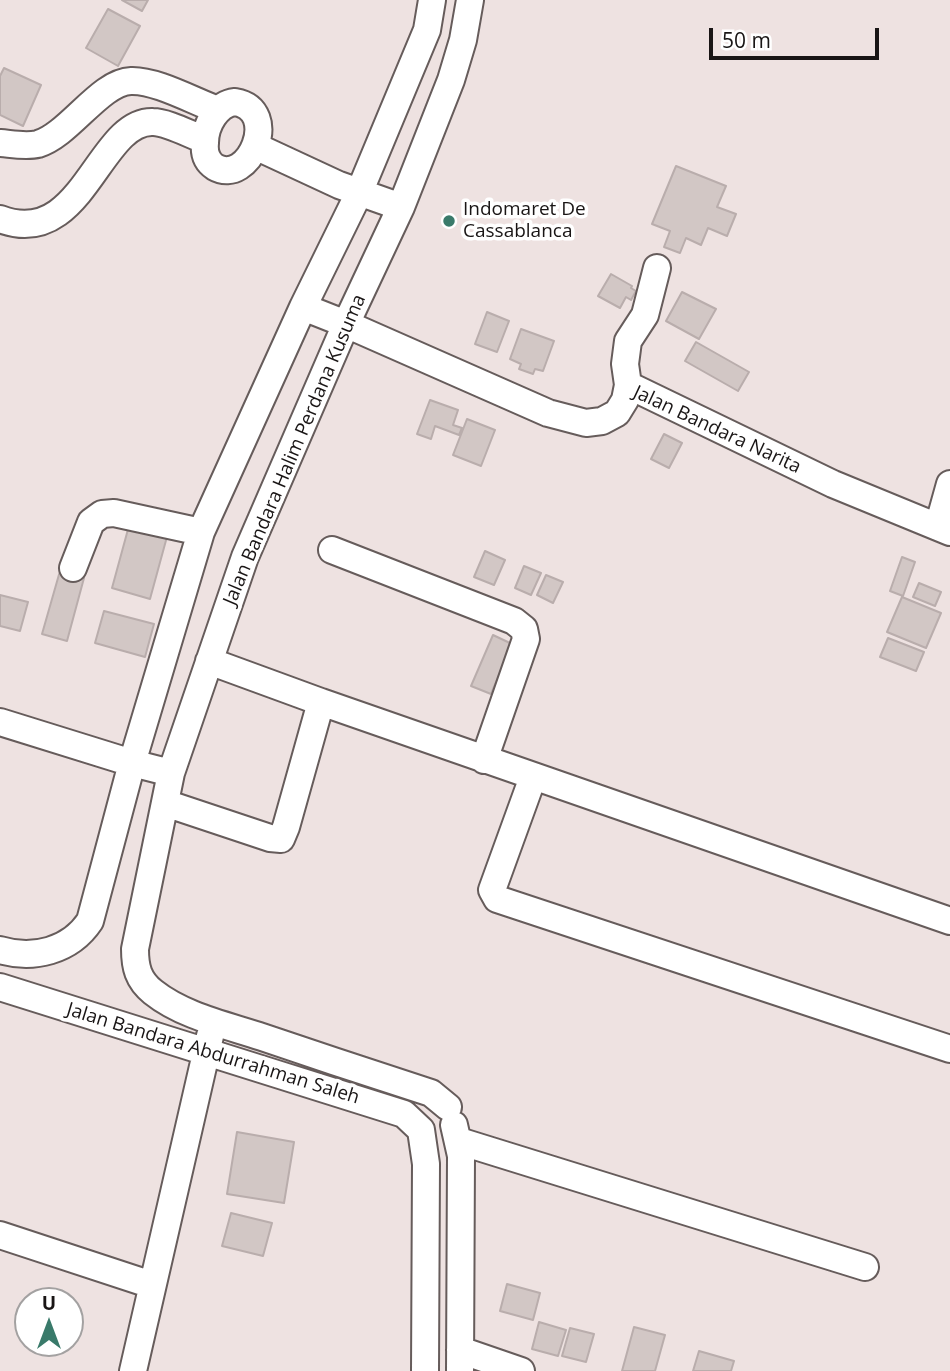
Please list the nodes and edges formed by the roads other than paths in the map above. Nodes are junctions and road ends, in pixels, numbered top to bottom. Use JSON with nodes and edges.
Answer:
{"nodes":[{"id":1,"x":432,"y":0,"type":"edge"},
{"id":2,"x":470,"y":0,"type":"edge"},
{"id":3,"x":218,"y":110,"type":"junction"},
{"id":4,"x":205,"y":140,"type":"junction"},
{"id":5,"x":0,"y":143,"type":"edge"},
{"id":6,"x":255,"y":146,"type":"junction"},
{"id":7,"x":349,"y":189,"type":"junction"},
{"id":8,"x":401,"y":207,"type":"junction"},
{"id":9,"x":0,"y":219,"type":"edge"},
{"id":10,"x":657,"y":268,"type":"dead end"},
{"id":11,"x":303,"y":307,"type":"junction"},
{"id":12,"x":346,"y":324,"type":"junction"},
{"id":13,"x":628,"y":385,"type":"junction"},
{"id":14,"x":950,"y":484,"type":"edge"},
{"id":15,"x":938,"y":528,"type":"edge"},
{"id":16,"x":201,"y":532,"type":"junction"},
{"id":17,"x":332,"y":550,"type":"dead end"},
{"id":18,"x":73,"y":568,"type":"dead end"},
{"id":19,"x":209,"y":661,"type":"junction"},
{"id":20,"x":321,"y":702,"type":"junction"},
{"id":21,"x":0,"y":722,"type":"edge"},
{"id":22,"x":484,"y":760,"type":"junction"},
{"id":23,"x":132,"y":763,"type":"junction"},
{"id":24,"x":171,"y":773,"type":"junction"},
{"id":25,"x":533,"y":777,"type":"junction"},
{"id":26,"x":165,"y":803,"type":"junction"},
{"id":27,"x":950,"y":921,"type":"edge"},
{"id":28,"x":135,"y":949,"type":"joint"},
{"id":29,"x":9,"y":953,"type":"edge"},
{"id":30,"x":4,"y":988,"type":"edge"},
{"id":31,"x":212,"y":1021,"type":"junction"},
{"id":32,"x":950,"y":1049,"type":"edge"},
{"id":33,"x":208,"y":1052,"type":"junction"},
{"id":34,"x":447,"y":1107,"type":"junction"},
{"id":35,"x":421,"y":1130,"type":"junction"},
{"id":36,"x":459,"y":1141,"type":"junction"},
{"id":37,"x":0,"y":1235,"type":"edge"},
{"id":38,"x":865,"y":1267,"type":"dead end"},
{"id":39,"x":152,"y":1285,"type":"junction"},
{"id":40,"x":460,"y":1361,"type":"edge"},
{"id":41,"x":133,"y":1371,"type":"edge"},
{"id":42,"x":425,"y":1371,"type":"edge"},
{"id":43,"x":522,"y":1371,"type":"edge"}],
"edges":[{"from":1,"to":7,"type":"street"},
{"from":2,"to":8,"type":"street","name":"Jalan Bandara Halim Perdana Kusuma"},
{"from":3,"to":4,"type":"street"},
{"from":3,"to":5,"type":"street"},
{"from":3,"to":6,"type":"street"},
{"from":4,"to":6,"type":"street"},
{"from":4,"to":9,"type":"street"},
{"from":6,"to":7,"type":"street"},
{"from":7,"to":8,"type":"street"},
{"from":7,"to":11,"type":"street"},
{"from":8,"to":12,"type":"street","name":"Jalan Bandara Halim Perdana Kusuma"},
{"from":10,"to":13,"type":"street"},
{"from":11,"to":12,"type":"street","name":"Jalan Bandara Narita"},
{"from":11,"to":16,"type":"street"},
{"from":12,"to":13,"type":"street","name":"Jalan Bandara Narita"},
{"from":12,"to":19,"type":"street","name":"Jalan Bandara Halim Perdana Kusuma"},
{"from":13,"to":15,"type":"street","name":"Jalan Bandara Narita"},
{"from":14,"to":15,"type":"street"},
{"from":16,"to":18,"type":"street"},
{"from":16,"to":23,"type":"street"},
{"from":17,"to":22,"type":"street"},
{"from":19,"to":20,"type":"street"},
{"from":19,"to":24,"type":"street","name":"Jalan Bandara Halim Perdana Kusuma"},
{"from":20,"to":22,"type":"street"},
{"from":20,"to":26,"type":"street"},
{"from":21,"to":23,"type":"street"},
{"from":22,"to":25,"type":"street"},
{"from":23,"to":24,"type":"street"},
{"from":23,"to":29,"type":"street"},
{"from":24,"to":26,"type":"street","name":"Jalan Bandara Halim Perdana Kusuma"},
{"from":25,"to":27,"type":"street"},
{"from":25,"to":32,"type":"street"},
{"from":26,"to":28,"type":"street","name":"Jalan Bandara Halim Perdana Kusuma"},
{"from":28,"to":31,"type":"street","name":"Jalan Bandara Abdurrahman Saleh"},
{"from":29,"to":30,"type":"street"},
{"from":30,"to":33,"type":"street","name":"Jalan Bandara Abdurrahman Saleh"},
{"from":31,"to":33,"type":"street"},
{"from":31,"to":34,"type":"street","name":"Jalan Bandara Abdurrahman Saleh"},
{"from":33,"to":35,"type":"street","name":"Jalan Bandara Abdurrahman Saleh"},
{"from":33,"to":39,"type":"street"},
{"from":34,"to":35,"type":"street"},
{"from":34,"to":36,"type":"street"},
{"from":35,"to":42,"type":"street"},
{"from":36,"to":38,"type":"street"},
{"from":36,"to":40,"type":"street"},
{"from":37,"to":39,"type":"street"},
{"from":39,"to":41,"type":"street"},
{"from":40,"to":43,"type":"street"}]}
